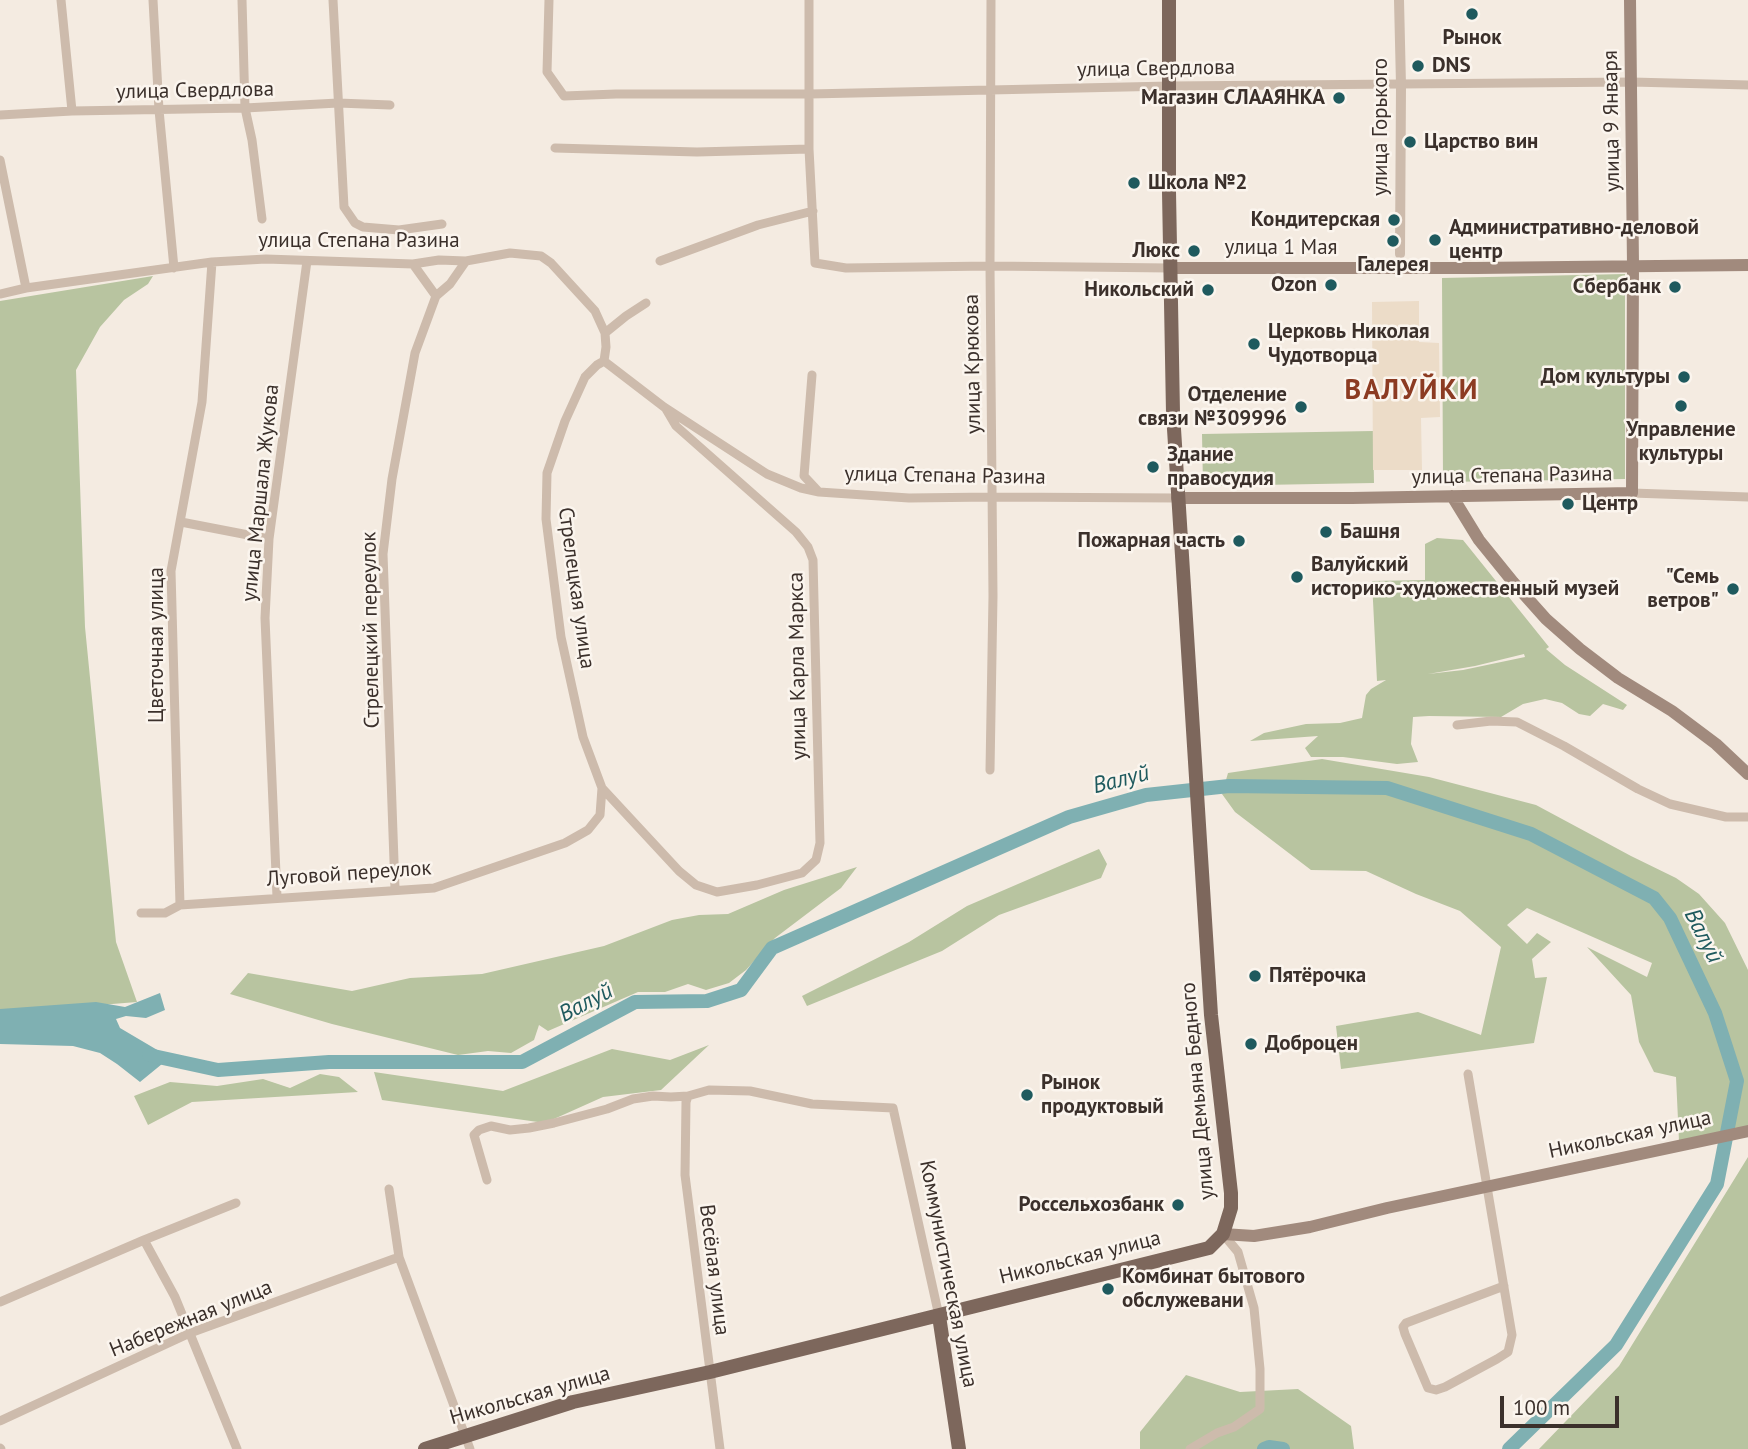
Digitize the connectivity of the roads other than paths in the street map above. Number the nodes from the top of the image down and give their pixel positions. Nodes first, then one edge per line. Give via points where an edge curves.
1 (61, 0) edge
2 (153, 0) edge
3 (242, 0) edge
4 (333, 0) edge
5 (549, 0) edge
6 (809, 0) edge
7 (991, 0) edge
8 (1169, 0) edge
9 (1399, 0) edge
10 (1630, 0) edge
11 (1632, 82) junction
12 (1401, 85) junction
13 (1748, 85) edge
14 (1170, 86) junction
15 (991, 89) junction
16 (810, 94) junction
17 (338, 103) junction
18 (390, 105) dead end
19 (245, 108) junction
20 (159, 110) junction
21 (72, 111) junction
22 (0, 116) edge
23 (555, 148) dead end
24 (809, 149) junction
25 (0, 160) edge
26 (1, 179) edge
27 (813, 211) junction
28 (262, 219) dead end
29 (442, 224) dead end
30 (1400, 254) dead end
31 (307, 261) junction
32 (466, 261) junction
33 (660, 261) dead end
34 (212, 262) junction
35 (413, 264) junction
36 (1748, 264) edge
37 (1633, 265) junction
38 (990, 266) junction
39 (174, 268) junction
40 (1170, 268) junction
41 (26, 288) junction
42 (0, 294) edge
43 (436, 296) junction
44 (646, 303) dead end
45 (605, 333) junction
46 (604, 361) junction
47 (812, 375) dead end
48 (664, 407) junction
49 (819, 492) junction
50 (1632, 493) junction
51 (1452, 496) junction
52 (992, 497) junction
53 (1748, 497) edge
54 (1177, 498) junction
55 (181, 522) junction
56 (269, 538) junction
57 (1457, 725) dead end
58 (990, 770) dead end
59 (1748, 774) edge
60 (602, 788) junction
61 (1748, 817) edge
62 (396, 889) junction
63 (277, 897) junction
64 (180, 905) junction
65 (141, 913) dead end
66 (1468, 1074) dead end
67 (688, 1096) junction
68 (1748, 1131) edge
69 (486, 1180) dead end
70 (1488, 1186) junction
71 (389, 1189) dead end
72 (236, 1203) dead end
73 (1223, 1234) junction
74 (144, 1240) junction
75 (399, 1257) junction
76 (1504, 1286) junction
77 (0, 1302) edge
78 (939, 1316) junction
79 (190, 1334) junction
80 (710, 1372) junction
81 (0, 1421) edge
82 (468, 1442) edge
83 (237, 1449) edge
84 (425, 1449) edge
85 (720, 1449) edge
86 (959, 1449) edge
87 (1190, 1449) edge

1 - 21 street
2 - 20 street
3 - 19 street
4 - 17 street
5 - 16 street, улица Свердлова via 547,72 564,96
6 - 16 street
7 - 15 street, улица Крюкова
8 - 14 main road, улица Демьяна Бедного
9 - 12 street, улица Горького
10 - 11 main road, улица 9 Января
11 - 12 street, улица Свердлова
11 - 13 street, улица Свердлова
11 - 37 main road, улица 9 Января
12 - 14 street, улица Свердлова
12 - 30 street, улица Горького
14 - 15 street, улица Свердлова
14 - 40 main road, улица Демьяна Бедного
15 - 16 street, улица Свердлова
15 - 38 street, улица Крюкова
16 - 24 street
17 - 18 street, улица Свердлова
17 - 19 street, улица Свердлова
17 - 29 street via 348,215 363,227 399,230
19 - 20 street, улица Свердлова
19 - 28 street
20 - 21 street, улица Свердлова
20 - 39 street
21 - 22 street, улица Свердлова
23 - 24 street
24 - 27 street
25 - 26 street
26 - 41 street
27 - 33 street via 758,225
27 - 38 street, улица 1 Мая via 816,263 846,268
31 - 34 street, улица Степана Разина
31 - 35 street, улица Степана Разина
31 - 56 street, улица Маршала Жукова
32 - 35 street, улица Степана Разина
32 - 43 street, Стрелецкий переулок
32 - 45 street, улица Степана Разина via 510,253 541,256 595,310
34 - 39 street, улица Степана Разина
34 - 55 street, Цветочная улица via 202,402
35 - 43 street
36 - 37 main road, улица 1 Мая
37 - 40 main road, улица 1 Мая
37 - 50 main road, улица 9 Января
38 - 40 street, улица 1 Мая
38 - 52 street, улица Крюкова
39 - 41 street, улица Степана Разина
40 - 54 main road, улица Демьяна Бедного
41 - 42 street, улица Степана Разина
43 - 62 street, Стрелецкий переулок via 415,353 383,554
44 - 45 street
45 - 46 street
46 - 48 street, улица Степана Разина
46 - 60 street, Стрелецкая улица via 585,377 565,421 547,473 546,519 561,637 583,737
47 - 49 street via 804,476
48 - 49 street, улица Степана Разина via 767,474
48 - 60 street, улица Карла Маркса via 676,426 796,532 813,560 820,843 816,860 802,873 757,885 718,892 696,885
49 - 52 street, улица Степана Разина
50 - 51 main road, улица Степана Разина
50 - 53 street, улица Степана Разина
51 - 54 main road, улица Степана Разина
51 - 59 main road via 1479,540 1546,619 1618,678 1716,744
52 - 54 street, улица Степана Разина
52 - 58 street, улица Крюкова
54 - 73 main road, улица Демьяна Бедного via 1211,1015 1231,1193
55 - 56 street
55 - 64 street, Цветочная улица via 171,571
56 - 63 street, улица Маршала Жукова via 265,618
57 - 61 street via 1517,722 1670,804 1726,817
60 - 62 street, Луговой переулок via 600,816 588,830 565,842 434,888
62 - 63 street, Луговой переулок
63 - 64 street, Луговой переулок
64 - 65 street, Луговой переулок via 165,913
66 - 70 street
67 - 69 street via 633,1099 529,1128 491,1126 479,1130 474,1135
67 - 78 street, Коммунистическая улица via 709,1090 750,1091 812,1104 893,1108
67 - 80 street, Весёлая улица via 685,1175
68 - 70 main road, Никольская улица
70 - 73 main road, Никольская улица via 1310,1227 1254,1236
70 - 76 street
71 - 75 street
72 - 74 street
73 - 78 main road, Никольская улица via 1209,1248
73 - 87 street via 1238,1252 1254,1308 1260,1409
74 - 77 street
74 - 79 street
75 - 79 street, Набережная улица
75 - 82 street
76 - 76 street via 1512,1335 1508,1352 1445,1387 1428,1388 1405,1334 1406,1322
78 - 80 main road, Никольская улица
78 - 86 main road, Коммунистическая улица
79 - 81 street, Набережная улица
79 - 83 street
80 - 82 main road, Никольская улица via 573,1402
80 - 85 street, Весёлая улица
82 - 84 main road, Никольская улица

